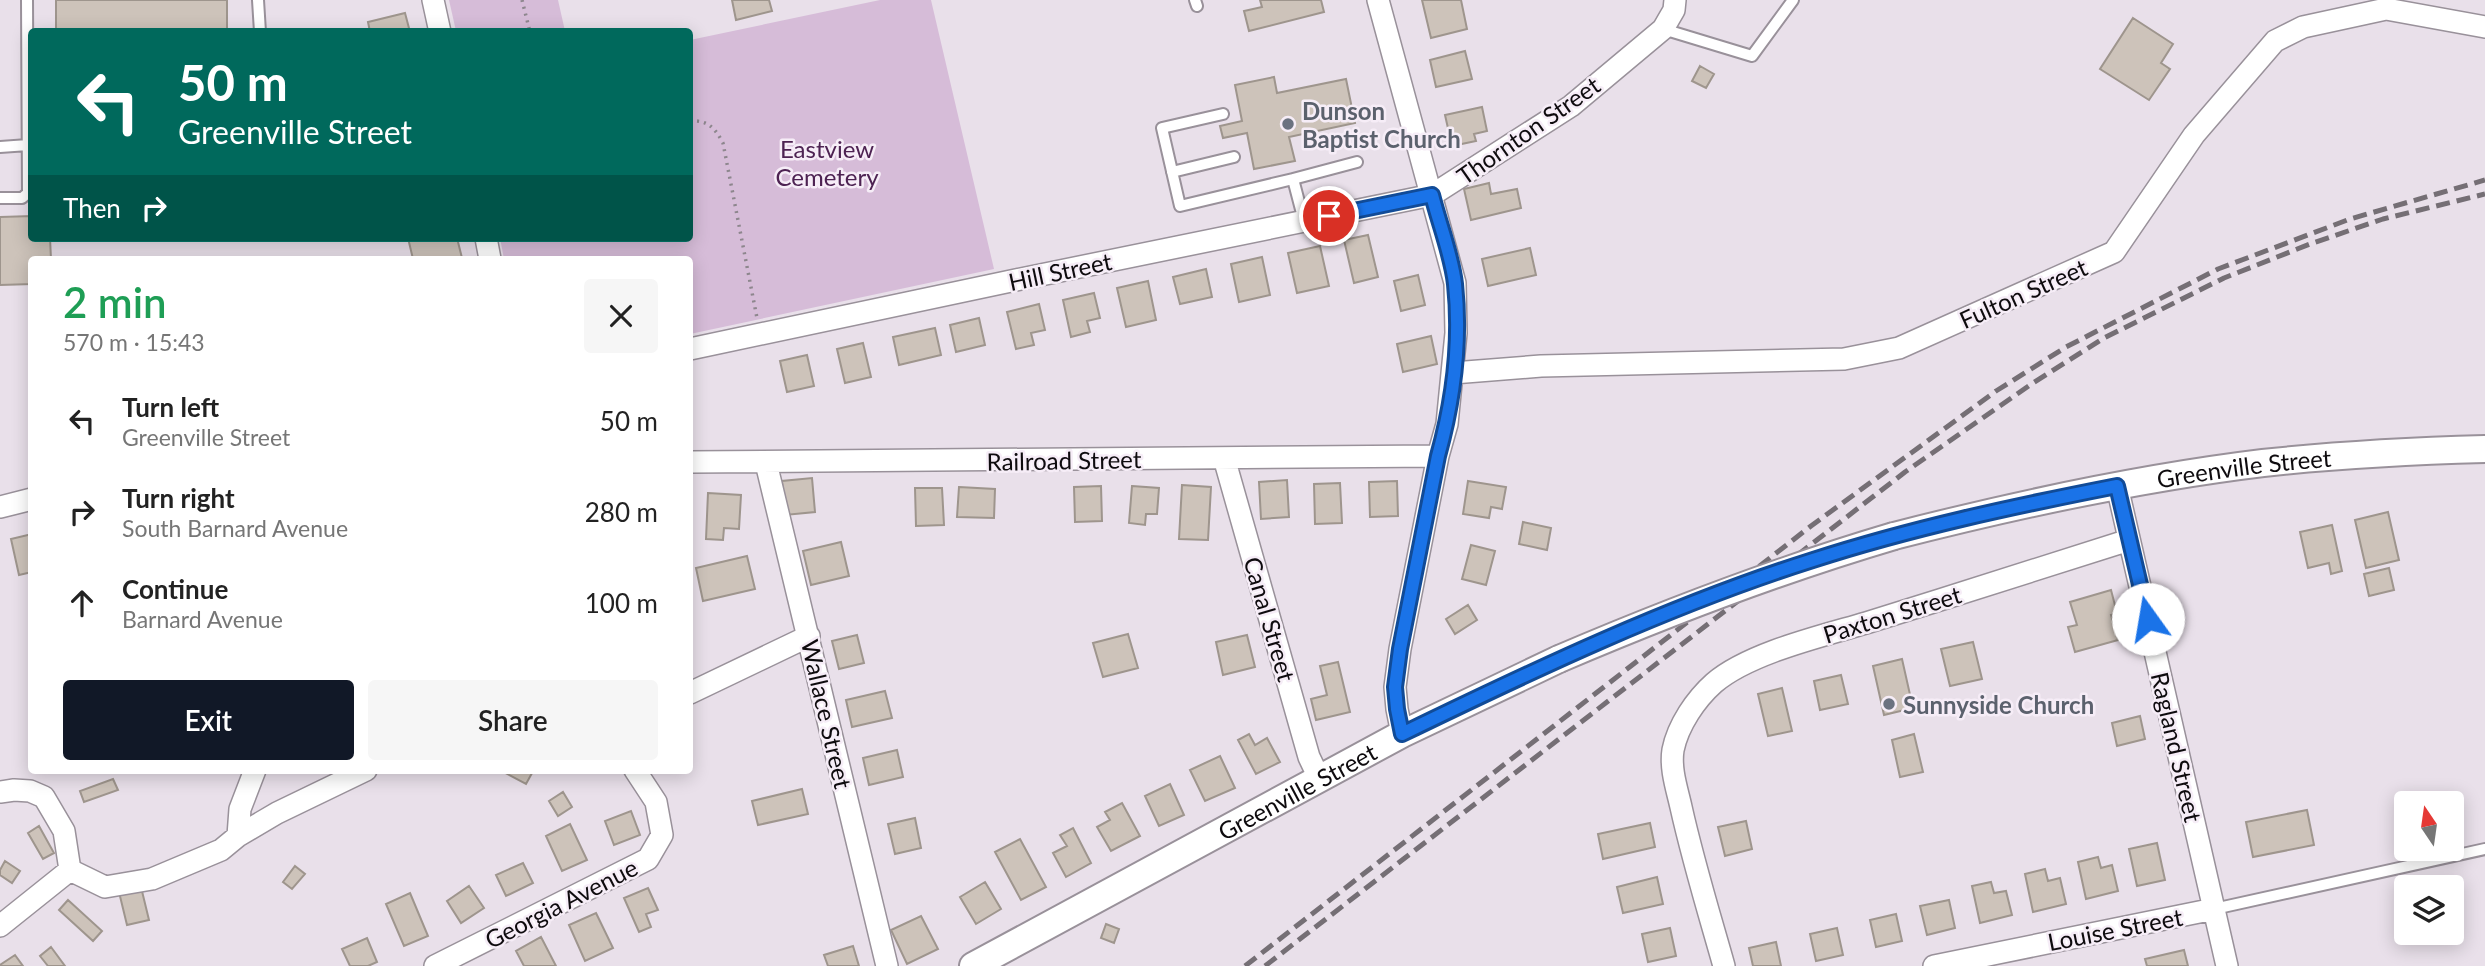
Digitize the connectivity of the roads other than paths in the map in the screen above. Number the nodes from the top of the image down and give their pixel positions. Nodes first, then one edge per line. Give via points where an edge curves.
1 (27, 0) edge
2 (258, 0) edge
3 (433, 0) edge
4 (1378, 0) edge
5 (1675, 0) edge
6 (1793, 0) edge
7 (2485, 27) edge
8 (260, 28) edge
9 (439, 28) edge
10 (1663, 29) junction
11 (1223, 114) dead end
12 (28, 145) junction
13 (0, 146) edge
14 (1234, 157) dead end
15 (1357, 162) dead end
16 (1172, 172) junction
17 (1293, 179) junction
18 (1432, 195) junction
19 (0, 198) edge
20 (1304, 221) junction
21 (693, 348) edge
22 (1453, 373) junction
23 (2485, 449) edge
24 (1438, 456) junction
25 (1224, 458) junction
26 (693, 462) edge
27 (766, 463) junction
28 (2117, 486) junction
29 (28, 500) edge
30 (0, 507) edge
31 (2129, 540) junction
32 (809, 636) junction
33 (693, 692) edge
34 (1402, 734) junction
35 (253, 774) edge
36 (358, 774) edge
37 (638, 774) edge
38 (1320, 780) junction
39 (0, 792) edge
40 (238, 836) junction
41 (2485, 849) edge
42 (70, 870) junction
43 (2214, 909) junction
44 (0, 926) edge
45 (435, 966) edge
46 (887, 966) edge
47 (973, 966) edge
48 (1724, 966) edge
49 (1934, 966) edge
50 (2227, 966) edge

1 - 12 lane
2 - 8 lane
3 - 9 street
4 - 18 street
5 - 10 street, Thornton Street
6 - 10 lane via 1752,56
7 - 22 street, Fulton Street via 2386,9 2304,27 2275,41 2193,135 2114,252 1899,348 1844,359 1541,366
10 - 18 street, Thornton Street via 1571,106
11 - 16 lane via 1162,128
12 - 13 lane
12 - 19 lane via 28,193 22,198
14 - 16 lane
15 - 17 lane
16 - 17 lane via 1180,206
17 - 20 lane
18 - 20 street, Hill Street
18 - 22 street via 1455,283
20 - 21 street, Hill Street
22 - 24 street
23 - 28 street, Greenville Street via 2312,458
24 - 25 street, Railroad Street
24 - 34 street via 1395,687
25 - 27 street, Railroad Street
25 - 38 street, Canal Street via 1309,757
26 - 27 street, Railroad Street
27 - 32 street, Wallace Street
28 - 31 street, Ragland Street
28 - 34 street, Greenville Street, bridge via 1894,536 1756,579 1559,659
29 - 30 street
31 - 43 street, Ragland Street
31 - 48 street, Paxton Street via 1806,640 1739,667 1715,682 1680,728 1672,766
32 - 33 street
32 - 46 street, Wallace Street
34 - 38 street, Greenville Street
35 - 40 street via 240,809
36 - 40 street
37 - 45 street, Georgia Avenue via 656,802 662,835 648,859
38 - 47 street, Greenville Street
39 - 42 street via 30,791 44,797 64,831
40 - 42 street via 221,850 152,879 105,887
41 - 43 lane
42 - 44 street
43 - 49 street, Louise Street
43 - 50 street, Ragland Street

